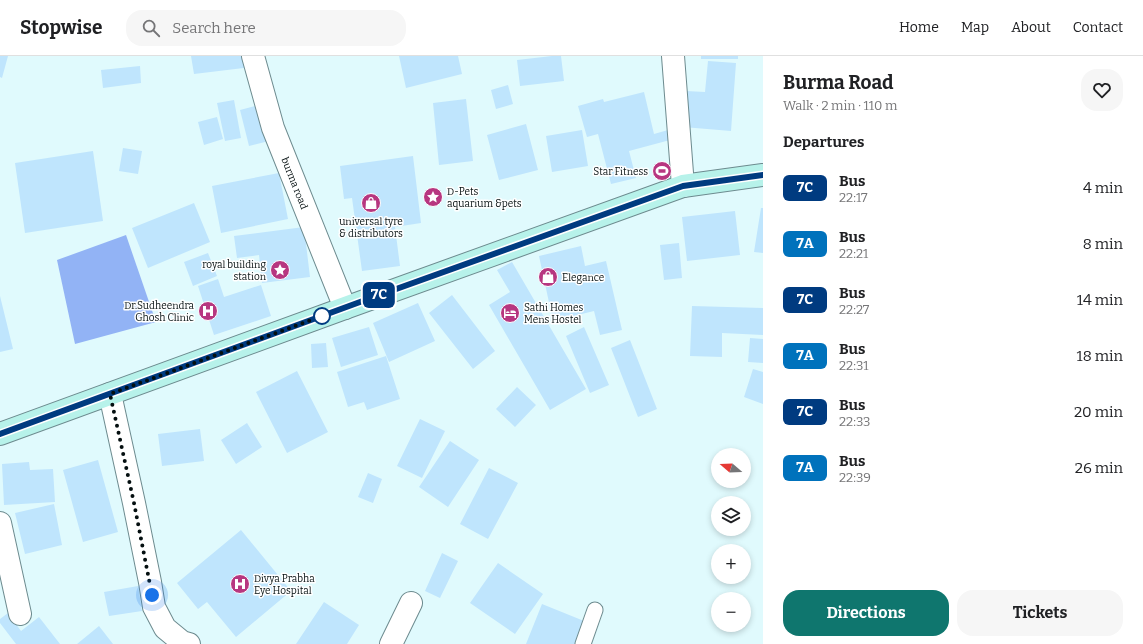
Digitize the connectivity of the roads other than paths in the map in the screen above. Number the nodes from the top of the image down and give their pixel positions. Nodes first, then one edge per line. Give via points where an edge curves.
1 (253, 56) edge
2 (673, 56) edge
3 (763, 175) edge
4 (683, 186) junction
5 (345, 308) junction
6 (110, 394) junction
7 (0, 434) edge
8 (0, 523) edge
9 (412, 603) dead end
10 (595, 610) dead end
11 (20, 614) dead end
12 (188, 644) edge
13 (391, 644) edge
14 (583, 644) edge

1 - 5 street, burma road via 273,128
2 - 4 street
3 - 4 main road
4 - 5 main road
5 - 6 main road
6 - 7 main road
6 - 12 street via 154,607 165,628
8 - 11 street
9 - 13 street
10 - 14 lane

